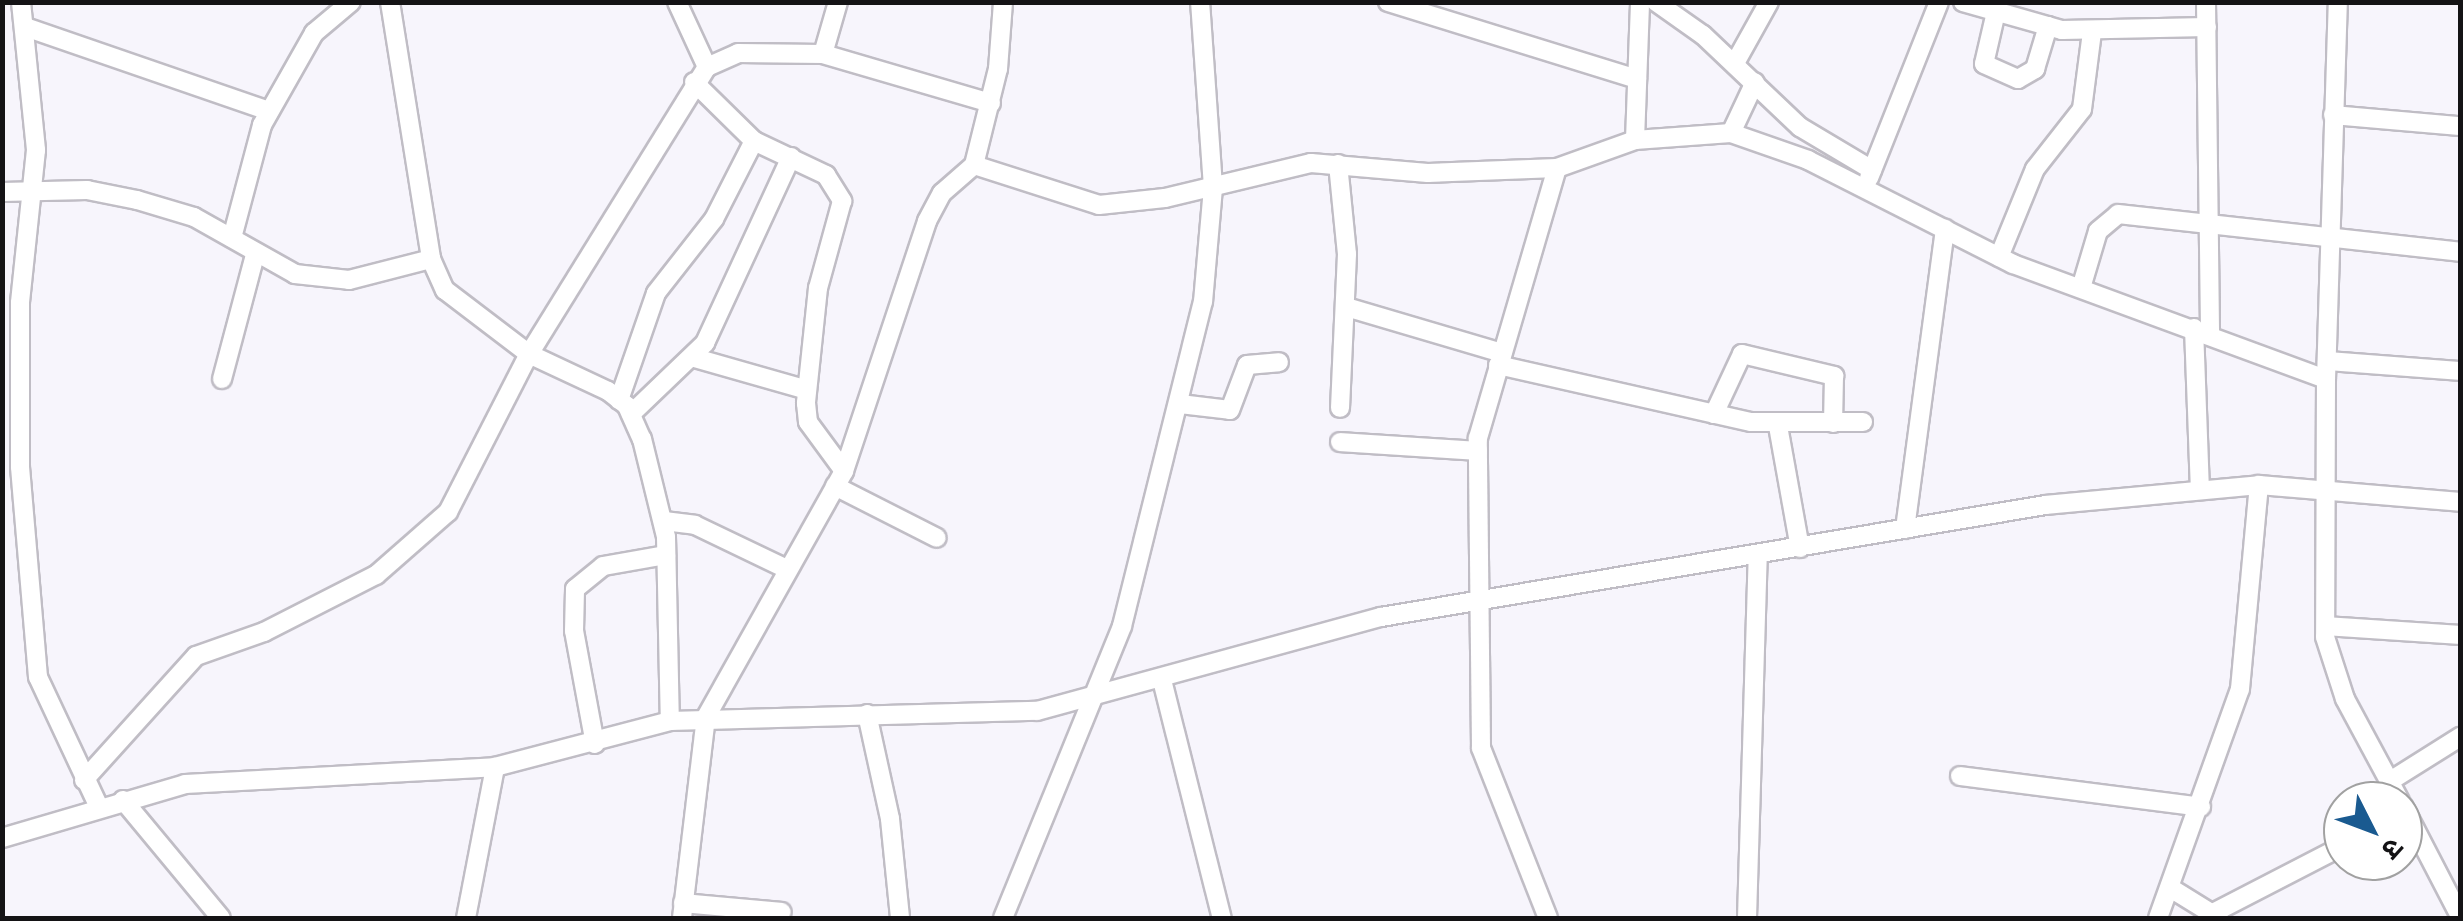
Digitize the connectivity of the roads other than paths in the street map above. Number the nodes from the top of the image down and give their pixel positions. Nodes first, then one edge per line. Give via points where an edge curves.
1 (21, 2) edge
2 (351, 2) edge
3 (390, 2) edge
4 (677, 2) edge
5 (838, 2) edge
6 (1004, 2) edge
7 (1200, 2) edge
8 (1388, 2) edge
9 (1640, 2) edge
10 (1656, 2) edge
11 (1769, 2) edge
12 (1939, 2) edge
13 (1963, 2) edge
14 (2206, 2) edge
15 (2338, 2) edge
16 (1996, 12) junction
17 (2048, 26) junction
18 (28, 28) junction
19 (2208, 28) junction
20 (2092, 32) junction
21 (823, 54) junction
22 (1735, 62) junction
23 (700, 74) junction
24 (1637, 78) junction
25 (1755, 82) junction
26 (991, 103) junction
27 (269, 111) junction
28 (2333, 116) junction
29 (2460, 126) edge
30 (1731, 133) junction
31 (1634, 140) junction
32 (754, 141) junction
33 (790, 157) junction
34 (1338, 164) junction
35 (974, 165) junction
36 (1557, 168) junction
37 (1872, 170) junction
38 (1213, 187) junction
39 (1864, 188) junction
40 (2, 192) edge
41 (30, 192) junction
42 (2212, 227) junction
43 (1945, 229) junction
44 (232, 238) junction
45 (2329, 240) junction
46 (2460, 252) edge
47 (255, 254) junction
48 (1999, 257) junction
49 (431, 259) junction
50 (2081, 288) junction
51 (1346, 307) junction
52 (2202, 331) junction
53 (529, 354) junction
54 (695, 358) junction
55 (1500, 359) junction
56 (1279, 362) dead end
57 (2327, 370) junction
58 (2460, 371) edge
59 (222, 379) dead end
60 (807, 390) junction
61 (11, 396) edge
62 (1180, 404) junction
63 (625, 407) junction
64 (1340, 408) dead end
65 (1714, 414) junction
66 (1863, 422) dead end
67 (1834, 423) junction
68 (1778, 426) junction
69 (1340, 442) dead end
70 (1478, 451) junction
71 (840, 478) junction
72 (2259, 485) junction
73 (2200, 488) junction
74 (2332, 490) junction
75 (2460, 502) edge
76 (664, 521) junction
77 (1904, 530) junction
78 (937, 538) dead end
79 (1800, 548) junction
80 (666, 555) junction
81 (1758, 555) junction
82 (787, 570) junction
83 (1478, 606) junction
84 (2326, 626) junction
85 (2460, 635) edge
86 (1162, 680) junction
87 (1088, 700) junction
88 (867, 714) junction
89 (706, 718) junction
90 (670, 720) junction
91 (2460, 737) edge
92 (595, 744) junction
93 (494, 767) junction
94 (1960, 776) dead end
95 (84, 780) junction
96 (2390, 781) joint
97 (122, 800) junction
98 (99, 806) junction
99 (2202, 807) junction
100 (2, 838) edge
101 (2423, 846) edge
102 (2323, 857) edge
103 (2172, 889) junction
104 (682, 911) edge
105 (782, 912) dead end
106 (2216, 916) edge
107 (2460, 916) edge
108 (222, 918) edge
109 (466, 918) edge
110 (900, 918) edge
111 (1002, 918) edge
112 (1222, 918) edge
113 (1548, 918) edge
114 (1747, 918) edge
115 (2158, 918) edge

1 - 18 street
2 - 27 street via 314,33
3 - 49 street
4 - 23 street
5 - 21 street
6 - 26 street
7 - 38 street
8 - 24 street
9 - 24 street
10 - 22 street
11 - 22 street
12 - 37 street
13 - 16 street
14 - 19 street
15 - 28 street
16 - 17 street
16 - 17 street via 1984,64 2018,80 2035,69
17 - 20 street
18 - 27 street
18 - 41 street via 36,150
19 - 20 street
19 - 42 street
20 - 48 street via 2082,109 2035,169
21 - 23 street via 738,53
21 - 26 street
22 - 25 street
23 - 32 street
23 - 53 street
24 - 31 street
25 - 30 street
25 - 37 street via 1826,147
26 - 35 street
27 - 44 street
28 - 29 street
28 - 45 street
30 - 31 street
30 - 39 street
31 - 36 street
32 - 33 street
32 - 63 street via 714,219 656,294
33 - 54 street via 731,296
33 - 60 street via 826,175 842,201 818,288
34 - 36 street via 1428,172
34 - 38 street via 1279,166
34 - 51 street
35 - 38 street via 1078,204 1145,202
35 - 71 street via 942,193 927,221
36 - 55 street
37 - 39 street
38 - 62 street via 1203,302
39 - 43 street
40 - 41 street
41 - 44 street via 87,190 137,200
41 - 61 street
42 - 45 street
42 - 50 street via 2110,216
42 - 52 street
43 - 48 street
43 - 77 street
44 - 47 street
45 - 46 street
45 - 57 street
47 - 49 street via 295,274 349,280
47 - 59 street
48 - 50 street
49 - 53 street via 444,290
50 - 52 street
51 - 55 street
51 - 64 street
52 - 57 street
52 - 73 street
53 - 63 street
53 - 95 street via 464,488 415,545 328,600 196,656
54 - 60 street
54 - 63 street
55 - 65 street
55 - 70 street
56 - 62 street via 1247,365 1230,410
57 - 58 street
57 - 74 street
60 - 71 street via 808,422
61 - 95 street via 38,677
62 - 87 street via 1122,626
63 - 76 street
65 - 67 street via 1742,354 1834,376
65 - 68 street
66 - 67 street
67 - 68 street
68 - 79 street
69 - 70 street
70 - 83 street
71 - 78 street
71 - 82 street
72 - 73 street
72 - 74 street
72 - 99 street via 2248,645
73 - 77 street
74 - 75 street
74 - 84 street
76 - 80 street
76 - 82 street via 695,525
77 - 79 street
79 - 81 street
80 - 90 street
80 - 92 street via 603,566 575,588 574,631
81 - 83 street
81 - 114 street
82 - 89 street
83 - 86 street via 1332,627
83 - 113 street via 1480,748
84 - 85 street
84 - 96 street via 2345,699
86 - 87 street
86 - 112 street
87 - 88 street via 1004,714
87 - 111 street
88 - 89 street
88 - 110 street via 890,818
89 - 90 street
89 - 104 street
90 - 92 street
91 - 96 street
92 - 93 street
93 - 97 street via 185,784
93 - 109 street
94 - 99 street
95 - 98 street
97 - 98 street
97 - 108 street
98 - 100 street
99 - 103 street
101 - 107 street
102 - 106 street
103 - 106 street
103 - 115 street
104 - 105 street

